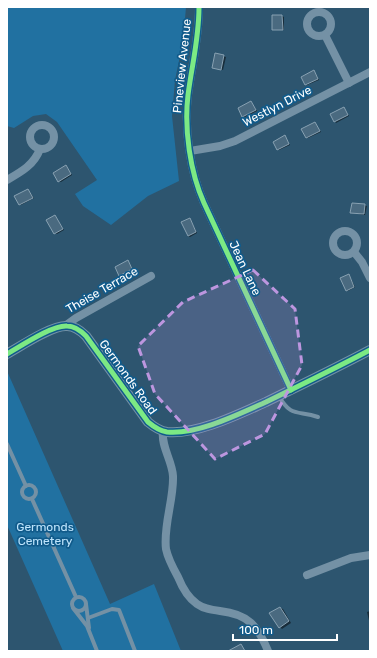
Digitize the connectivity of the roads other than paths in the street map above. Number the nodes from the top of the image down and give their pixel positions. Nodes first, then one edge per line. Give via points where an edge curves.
1 (200, 7) edge
2 (325, 35) dead end
3 (370, 72) edge
4 (349, 83) junction
5 (40, 150) dead end
6 (190, 151) junction
7 (7, 180) edge
8 (354, 252) dead end
9 (151, 276) dead end
10 (370, 278) edge
11 (65, 326) junction
12 (370, 350) edge
13 (7, 354) edge
14 (291, 390) junction
15 (279, 395) junction
16 (318, 417) dead end
17 (163, 431) junction
18 (7, 444) edge
19 (26, 486) junction
20 (32, 499) junction
21 (370, 555) edge
22 (307, 575) dead end
23 (76, 597) junction
24 (85, 602) junction
25 (73, 608) junction
26 (88, 618) junction
27 (89, 631) junction
28 (97, 651) edge
29 (135, 651) edge
30 (268, 651) edge

1 - 6 street, Pineview Avenue via 198,41 188,103
2 - 4 street
3 - 4 street, Westlyn Drive
4 - 6 street, Westlyn Drive via 235,141
5 - 7 street via 32,164
6 - 14 street, Jean Lane via 200,195
8 - 10 street
9 - 11 street, Theise Terrace
11 - 13 street via 51,330
11 - 17 street, Germonds Road via 75,328 84,334 146,420
12 - 14 street
14 - 15 street
15 - 16 lane via 293,412
15 - 17 street via 209,425 182,431
17 - 30 street via 163,441 173,474 166,550 181,585 201,607 234,613 247,620 258,630
18 - 19 lane
19 - 20 lane via 22,495 26,499
19 - 20 lane via 31,485 36,489 36,496
20 - 23 lane
21 - 22 street via 352,558
23 - 24 lane via 82,597
23 - 25 lane via 72,602
24 - 25 lane via 86,606 81,610
24 - 26 lane
25 - 27 lane via 84,620
26 - 27 lane
26 - 29 lane via 112,609 119,610
27 - 28 lane

